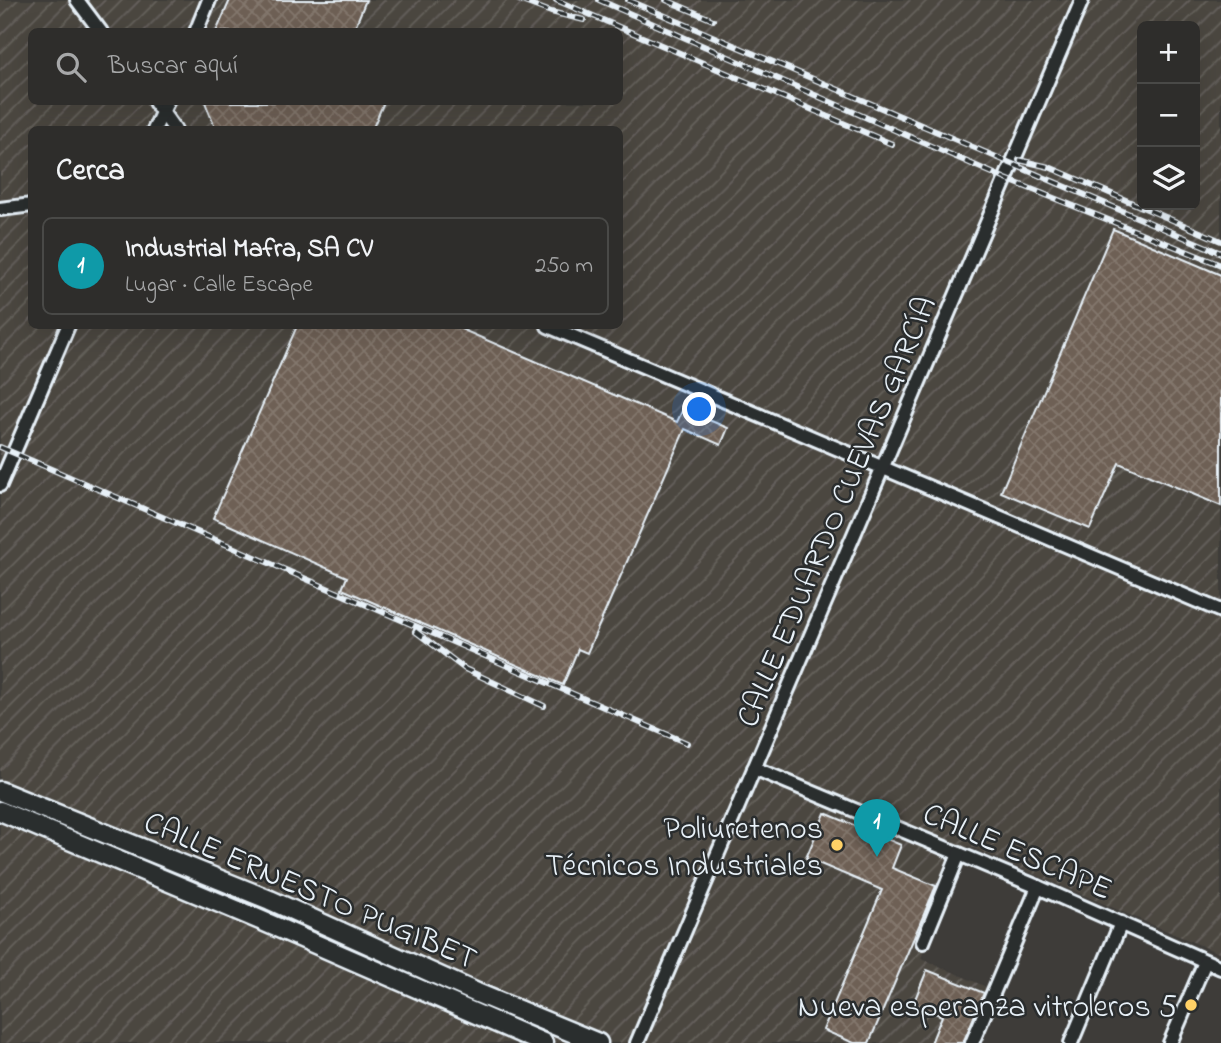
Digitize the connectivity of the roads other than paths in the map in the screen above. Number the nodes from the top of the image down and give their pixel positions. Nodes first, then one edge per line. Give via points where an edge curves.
1 (77, 0) edge
2 (209, 0) edge
3 (1082, 0) edge
4 (98, 28) edge
5 (198, 28) edge
6 (161, 105) edge
7 (155, 126) edge
8 (173, 126) edge
9 (28, 206) edge
10 (0, 209) edge
11 (67, 329) edge
12 (555, 329) edge
13 (882, 467) junction
14 (0, 485) edge
15 (1221, 611) edge
16 (754, 768) junction
17 (0, 791) edge
18 (0, 811) edge
19 (959, 854) junction
20 (187, 866) junction
21 (177, 887) junction
22 (1038, 887) junction
23 (1121, 923) junction
24 (923, 942) dead end
25 (1205, 962) junction
26 (1221, 968) edge
27 (542, 1043) edge
28 (597, 1043) edge
29 (637, 1043) edge
30 (972, 1043) edge
31 (1071, 1043) edge
32 (1170, 1043) edge

1 - 4 street
2 - 5 street
3 - 13 street, CALLE EDUARDO CUEVAS GARCÍA
6 - 7 street
6 - 8 street
9 - 10 street
11 - 14 street
12 - 13 street
13 - 15 street
13 - 16 street, CALLE EDUARDO CUEVAS GARCÍA
16 - 19 street, CALLE ESCAPE
16 - 29 street, CALLE EDUARDO CUEVAS GARCÍA
17 - 20 street, CALLE ERNESTO PUGIBET
18 - 21 street, CALLE ERNESTO PUGIBET
19 - 22 street, CALLE ESCAPE
19 - 24 street
20 - 21 street
20 - 28 street, CALLE ERNESTO PUGIBET
21 - 27 street, CALLE ERNESTO PUGIBET
22 - 23 street, CALLE ESCAPE
22 - 30 street
23 - 25 street, CALLE ESCAPE
23 - 31 street
25 - 26 street, CALLE ESCAPE
25 - 32 street

